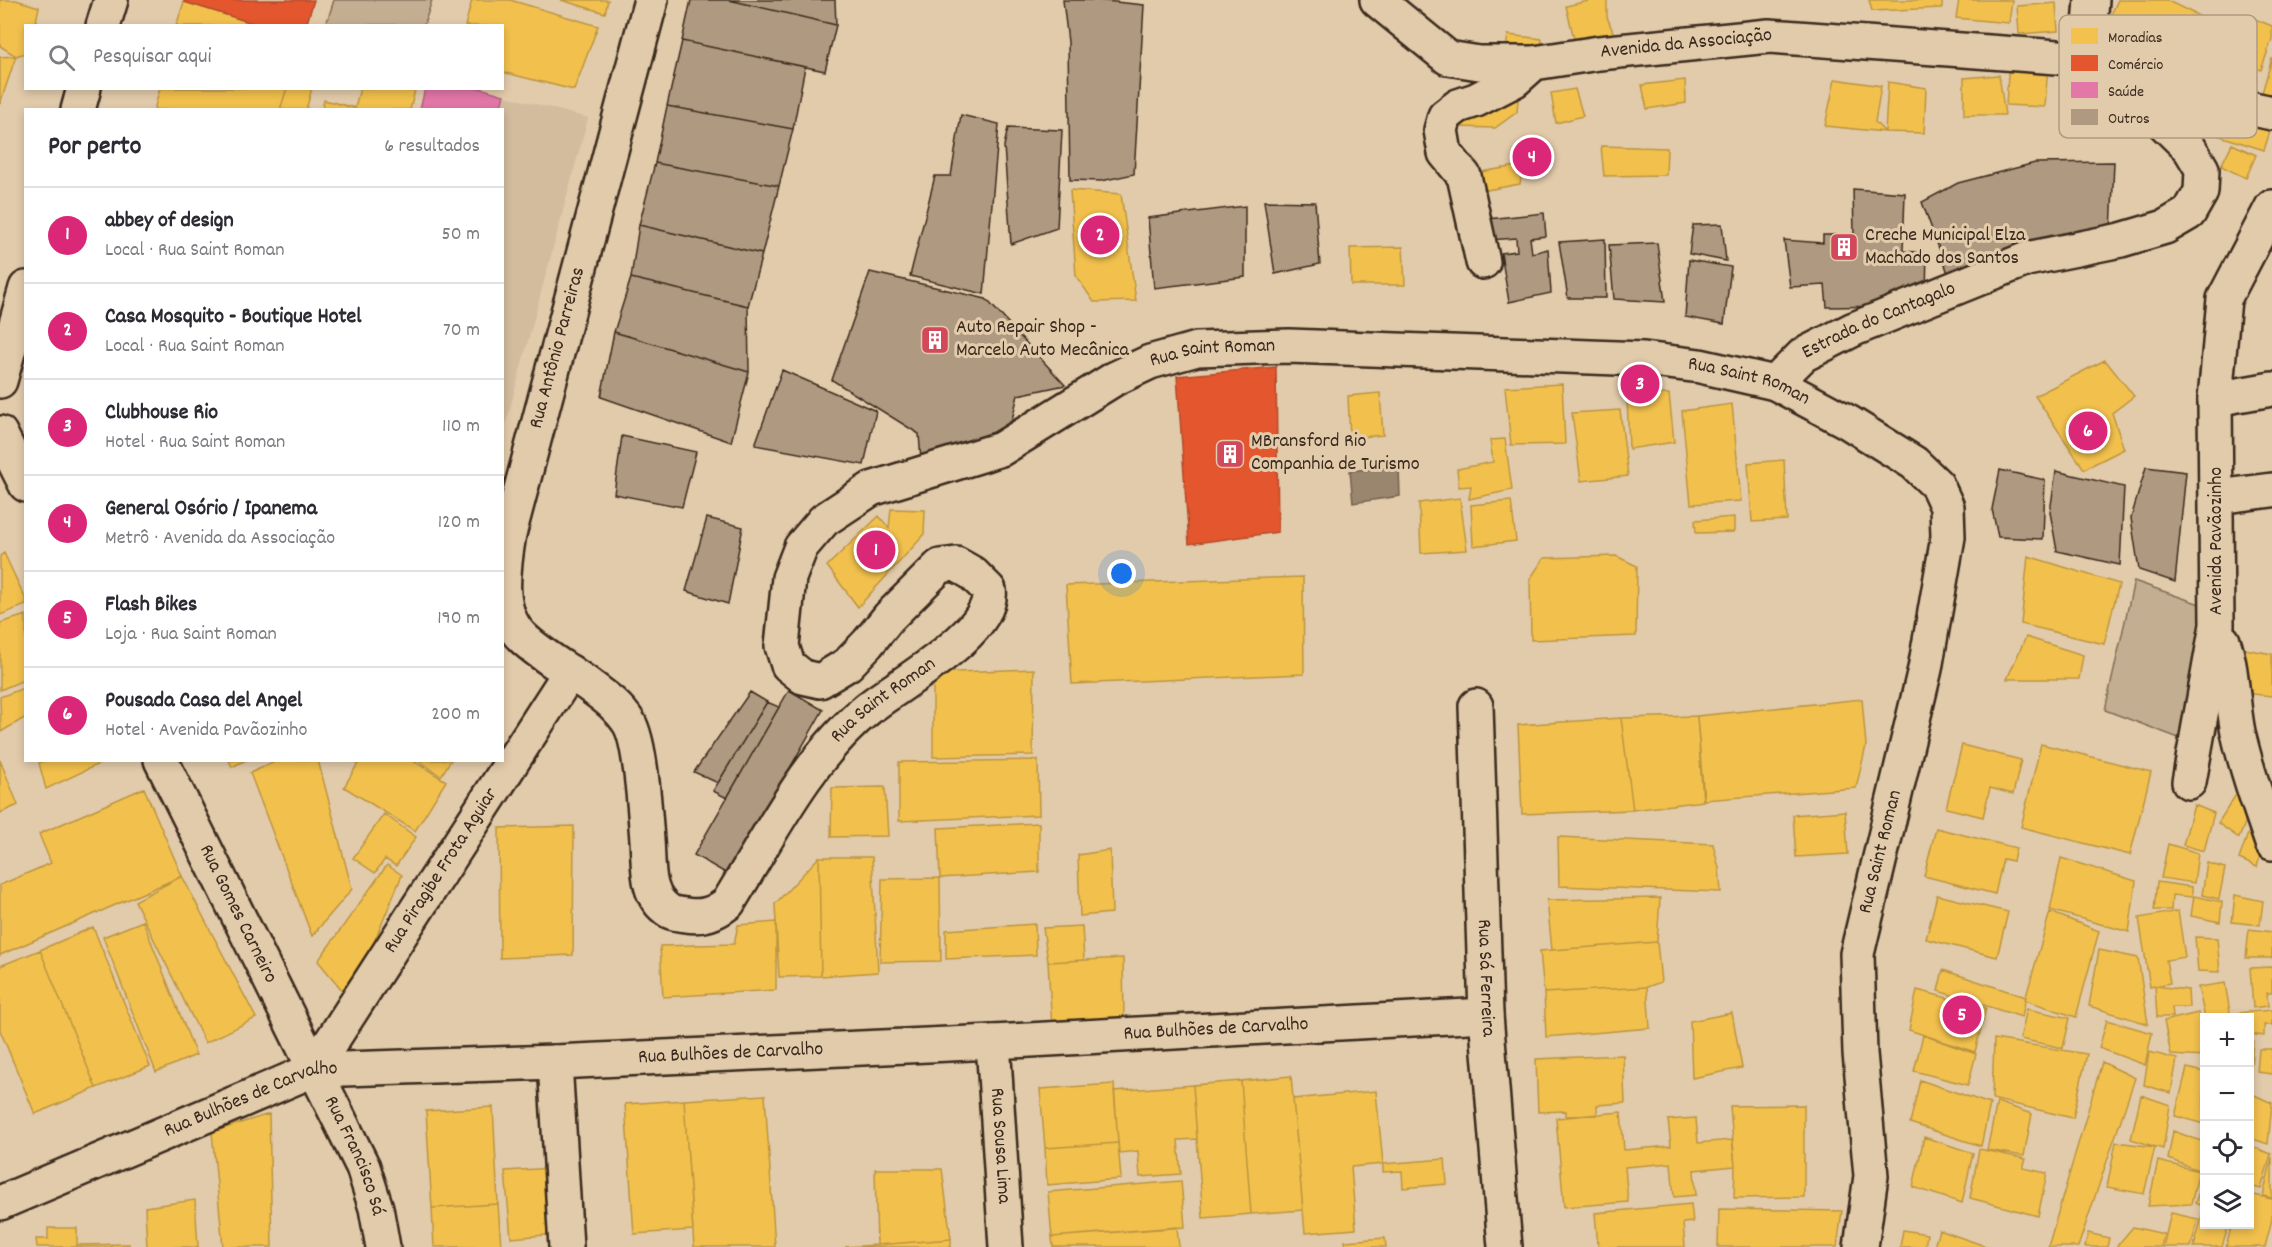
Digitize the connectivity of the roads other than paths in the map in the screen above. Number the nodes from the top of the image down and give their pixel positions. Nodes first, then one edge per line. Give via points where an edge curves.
1 (111, 0) edge
2 (651, 0) edge
3 (1377, 0) edge
4 (2092, 0) edge
5 (2091, 15) edge
6 (104, 24) edge
7 (1534, 63) junction
8 (2059, 65) edge
9 (83, 90) edge
10 (79, 108) edge
11 (2257, 109) edge
12 (2272, 113) edge
13 (2179, 138) edge
14 (2267, 226) edge
15 (1483, 262) dead end
16 (24, 295) edge
17 (0, 381) edge
18 (1775, 383) junction
19 (2272, 389) edge
20 (2215, 399) junction
21 (0, 434) edge
22 (24, 481) edge
23 (2272, 490) edge
24 (2217, 497) junction
25 (2217, 625) junction
26 (570, 672) junction
27 (1476, 706) dead end
28 (162, 762) edge
29 (2259, 764) edge
30 (2188, 782) dead end
31 (2272, 843) edge
32 (1486, 1016) junction
33 (993, 1042) junction
34 (555, 1062) junction
35 (313, 1070) junction
36 (0, 1203) edge
37 (382, 1247) edge
38 (566, 1247) edge
39 (1006, 1247) edge
40 (1505, 1247) edge
41 (1861, 1247) edge

1 - 6 street
2 - 26 street, Rua Antônio Parreiras via 504,565 509,617 522,637
3 - 7 street, Avenida da Associação via 1448,58 1479,63
4 - 5 street, Estrada do Cantagalo
7 - 8 street, Avenida da Associação via 1769,36
7 - 15 street via 1515,80 1458,106 1445,116 1441,130 1445,153 1464,176
9 - 10 street
11 - 12 street, Avenida da Associação
13 - 18 street, Estrada do Cantagalo via 2202,169 2201,192 2189,213 2165,227 2121,240 2027,259 1854,328 1803,355
14 - 20 street, Avenida Pavãozinho via 2224,299
16 - 17 street
18 - 26 street, Rua Saint Roman via 1700,366 1644,359 1288,346 1197,349 1150,362 1114,379 1001,449 871,489 824,520 801,547 789,578 782,646 788,665 802,677 820,681 848,664 940,566 956,564 972,573 988,590 989,603 967,635 868,708 831,743 728,903 715,913 694,917 669,912 652,892 631,726 617,706
18 - 41 street, Rua Saint Roman via 1914,463 1937,485 1947,507 1948,537 1925,669 1857,954 1860,1053 1871,1176
19 - 20 street
20 - 24 street, Avenida Pavãozinho
21 - 22 street
23 - 24 street
24 - 25 street, Avenida Pavãozinho
25 - 29 street via 2227,652 2232,700
25 - 30 street, Avenida Pavãozinho
26 - 35 street, Rua Piragibe Frota Aguiar
27 - 32 street, Rua Sá Ferreira
28 - 35 street, Rua Gomes Carneiro
29 - 31 street
32 - 33 street, Rua Bulhões de Carvalho
32 - 40 street, Rua Sá Ferreira
33 - 34 street, Rua Bulhões de Carvalho
33 - 39 street, Rua Sousa Lima
34 - 35 street, Rua Bulhões de Carvalho
34 - 38 street
35 - 36 street, Rua Bulhões de Carvalho
35 - 37 street, Rua Francisco Sá via 363,1167 376,1208

